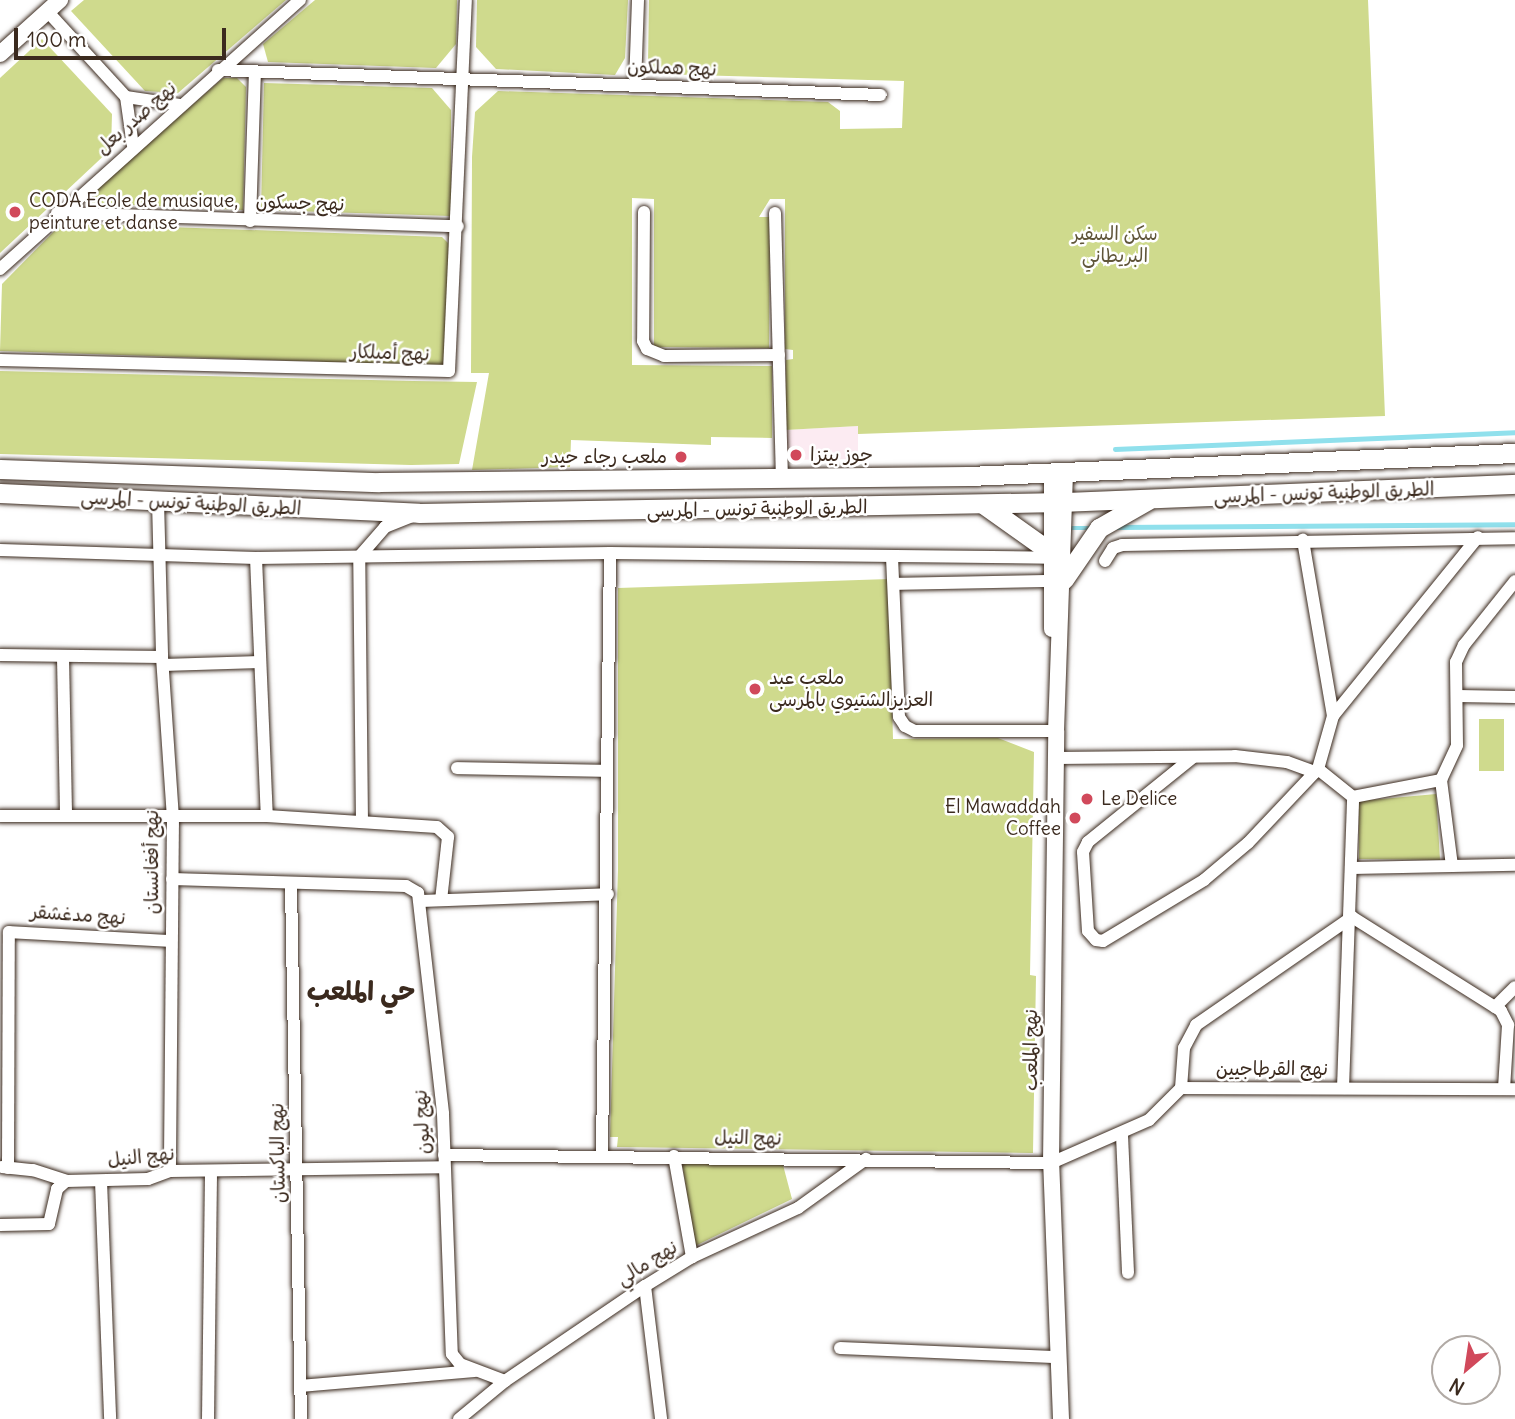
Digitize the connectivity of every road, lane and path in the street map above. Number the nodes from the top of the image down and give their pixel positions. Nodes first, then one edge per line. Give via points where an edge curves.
1 (60, 0) edge
2 (300, 0) edge
3 (466, 0) edge
4 (638, 0) edge
5 (48, 12) junction
6 (0, 54) edge
7 (218, 70) junction
8 (255, 71) junction
9 (463, 79) junction
10 (635, 86) junction
11 (881, 95) dead end
12 (126, 97) junction
13 (181, 105) junction
14 (133, 146) junction
15 (644, 212) dead end
16 (57, 213) junction
17 (775, 213) dead end
18 (250, 220) junction
19 (458, 226) junction
20 (0, 269) edge
21 (779, 355) junction
22 (0, 360) edge
23 (1515, 453) edge
24 (0, 469) edge
25 (1058, 474) junction
26 (782, 478) junction
27 (1515, 484) edge
28 (0, 493) edge
29 (1150, 499) junction
30 (158, 501) junction
31 (1057, 502) junction
32 (982, 503) junction
33 (419, 513) junction
34 (1478, 537) junction
35 (1515, 538) edge
36 (1303, 540) junction
37 (0, 550) edge
38 (610, 553) junction
39 (162, 554) junction
40 (1052, 555) junction
41 (359, 557) junction
42 (892, 557) junction
43 (256, 558) junction
44 (1105, 561) dead end
45 (1058, 580) junction
46 (1515, 581) edge
47 (895, 584) junction
48 (0, 655) edge
49 (63, 657) junction
50 (162, 661) junction
51 (260, 662) junction
52 (1458, 696) junction
53 (1515, 697) edge
54 (1333, 716) junction
55 (1056, 732) junction
56 (1056, 758) junction
57 (1192, 758) junction
58 (457, 768) dead end
59 (1317, 770) junction
60 (607, 771) junction
61 (1441, 780) junction
62 (1353, 797) junction
63 (66, 814) junction
64 (0, 816) edge
65 (267, 816) junction
66 (173, 817) junction
67 (362, 822) junction
68 (1515, 865) edge
69 (1452, 866) junction
70 (1352, 869) junction
71 (172, 879) junction
72 (291, 886) junction
73 (608, 894) junction
74 (418, 895) junction
75 (441, 900) junction
76 (1352, 917) junction
77 (171, 941) junction
78 (1515, 987) edge
79 (1495, 1007) junction
80 (5, 1070) edge
81 (1181, 1088) junction
82 (1343, 1088) junction
83 (1510, 1089) edge
84 (1122, 1135) junction
85 (603, 1154) junction
86 (674, 1156) junction
87 (866, 1158) junction
88 (444, 1161) junction
89 (1051, 1163) junction
90 (4, 1167) edge
91 (170, 1171) junction
92 (299, 1172) junction
93 (211, 1173) junction
94 (66, 1181) junction
95 (101, 1181) junction
96 (0, 1225) edge
97 (692, 1257) junction
98 (1128, 1273) dead end
99 (645, 1286) junction
100 (840, 1348) dead end
101 (1059, 1357) junction
102 (474, 1371) junction
103 (505, 1381) junction
104 (300, 1386) junction
105 (110, 1419) edge
106 (208, 1419) edge
107 (301, 1419) edge
108 (459, 1419) edge
109 (661, 1419) edge
110 (1061, 1419) edge

1 - 5 street
2 - 7 street, نهج صدر بعل
3 - 9 street, نهج أميلكار
4 - 10 street
5 - 6 street
5 - 12 street
7 - 8 street, نهج هملكون
7 - 13 street, نهج صدر بعل
8 - 9 street, نهج هملكون
8 - 18 street
9 - 10 street, نهج هملكون
9 - 19 street, نهج أميلكار
10 - 11 street, نهج هملكون
12 - 13 street
12 - 14 street
13 - 14 street, نهج صدر بعل
14 - 16 street, نهج صدر بعل
15 - 21 street via 643,341 647,349 664,356
16 - 18 street, نهج جسكون
16 - 20 street, نهج صدر بعل
17 - 21 street
18 - 19 street, نهج جسكون
19 - 22 street, نهج أميلكار via 453,363 445,373
21 - 26 street
23 - 25 highway, الطريق الوطنية تونس - المرسى
24 - 26 highway, الطريق الوطنية تونس - المرسى via 379,482
25 - 26 highway, الطريق الوطنية تونس - المرسى
25 - 31 street, نهج الملعب
27 - 29 highway, الطريق الوطنية تونس - المرسى
28 - 30 highway, الطريق الوطنية تونس - المرسى
29 - 31 highway, الطريق الوطنية تونس - المرسى
29 - 45 highway via 1099,528
30 - 33 highway, الطريق الوطنية تونس - المرسى
30 - 39 street, نهج أفغانستان
31 - 32 highway, الطريق الوطنية تونس - المرسى
31 - 40 street, نهج الملعب
31 - 45 street, نهج الملعب
32 - 33 highway, الطريق الوطنية تونس - المرسى
32 - 40 highway
33 - 41 street via 385,527
34 - 35 street
34 - 36 street
34 - 54 street
36 - 44 street via 1122,545 1113,548
36 - 54 street
37 - 39 street
38 - 41 street
38 - 42 street
38 - 60 street
39 - 43 street
39 - 50 street, نهج أفغانستان
40 - 42 street
40 - 45 street, نهج الملعب
41 - 43 street
41 - 67 street
42 - 47 street
43 - 51 street
45 - 47 street
45 - 55 street, نهج الملعب
46 - 52 street via 1464,645 1456,663
47 - 55 street via 899,717 905,726 915,731
48 - 49 street
49 - 50 street
49 - 63 street
50 - 51 street
50 - 66 street, نهج أفغانستان
51 - 65 street
52 - 53 street
52 - 61 street via 1457,745
54 - 59 street
55 - 56 street, نهج الملعب
56 - 57 street
56 - 89 street, نهج الملعب
57 - 59 street via 1287,762
57 - 59 street via 1087,842 1083,852 1088,931 1096,940 1103,941 1205,880 1248,843
58 - 60 street
59 - 62 street
60 - 73 street
61 - 62 street
61 - 69 street
62 - 70 street
63 - 64 street
63 - 66 street
65 - 66 street
65 - 67 street
66 - 71 street, نهج أفغانستان
67 - 75 street via 437,827 446,832
68 - 69 street
69 - 70 street
70 - 76 street
71 - 72 street
71 - 77 street, نهج أفغانستان
72 - 74 street
72 - 92 street, نهج الباكستان
73 - 75 street
73 - 85 street
74 - 75 street
74 - 88 street, نهج ليون
76 - 79 street
76 - 81 street via 1196,1025 1184,1048
76 - 82 street
77 - 80 street, نهج مدغشقر via 11,930
77 - 91 street, نهج أفغانستان
78 - 79 street
79 - 83 street via 1508,1025
80 - 90 street, نهج مدغشقر
81 - 82 street, نهج القرطاجيين
81 - 84 street via 1150,1120
82 - 83 street, نهج القرطاجيين
84 - 89 street
84 - 98 street
85 - 86 street, نهج النيل
85 - 88 street, نهج النيل
86 - 87 street, نهج النيل
86 - 97 street
87 - 89 street, نهج النيل
87 - 97 street, نهج مالي via 798,1208
88 - 92 street, نهج النيل
88 - 102 street, نهج ليون via 452,1354
89 - 101 street, نهج الملعب
90 - 94 street, نهج النيل
91 - 93 street, نهج النيل
91 - 95 street, نهج النيل via 148,1179
92 - 93 street, نهج النيل
92 - 104 street, نهج الباكستان
93 - 106 street
94 - 95 street, نهج النيل
94 - 96 street via 57,1189 49,1224
95 - 105 street
97 - 99 street, نهج مالي
99 - 103 street, نهج مالي
99 - 109 street
100 - 101 street
101 - 110 street, نهج الملعب
102 - 103 street
102 - 104 street
103 - 108 street, نهج مالي
104 - 107 street, نهج الباكستان

